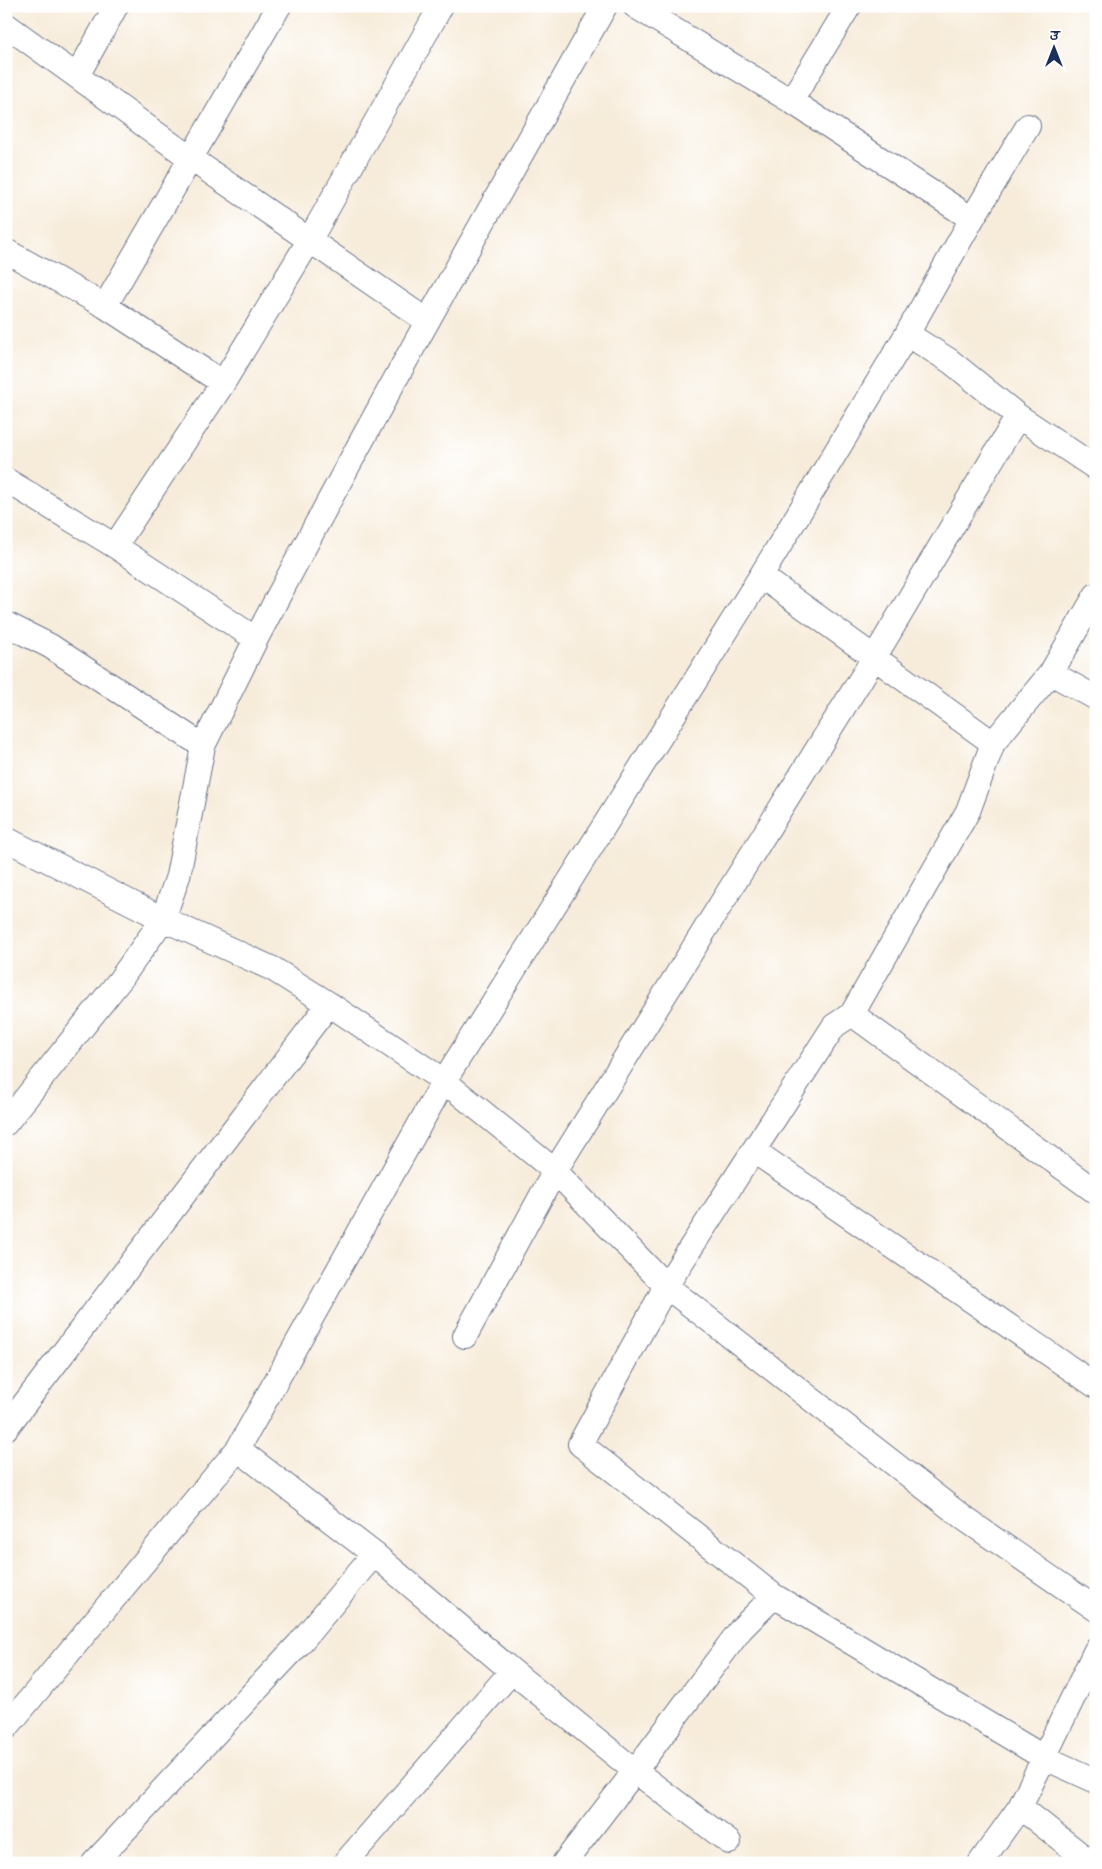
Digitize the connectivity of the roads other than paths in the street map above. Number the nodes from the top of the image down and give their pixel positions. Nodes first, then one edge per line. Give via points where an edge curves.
1 (116, 6) edge
2 (279, 6) edge
3 (441, 6) edge
4 (605, 6) edge
5 (634, 6) edge
6 (849, 6) edge
7 (6, 25) edge
8 (77, 76) junction
9 (792, 101) junction
10 (1028, 126) dead end
11 (190, 158) junction
12 (972, 218) junction
13 (308, 241) junction
14 (6, 251) edge
15 (105, 306) junction
16 (427, 321) junction
17 (907, 334) junction
18 (223, 383) junction
19 (1018, 416) junction
20 (1096, 468) edge
21 (6, 480) edge
22 (115, 546) junction
23 (762, 576) junction
24 (1096, 595) edge
25 (6, 624) edge
26 (256, 639) junction
27 (874, 658) junction
28 (1051, 674) junction
29 (1096, 698) edge
30 (993, 744) junction
31 (203, 746) junction
32 (6, 839) edge
33 (163, 919) junction
34 (329, 1004) junction
35 (852, 1014) junction
36 (444, 1081) junction
37 (6, 1123) edge
38 (754, 1151) junction
39 (555, 1172) junction
40 (1094, 1187) edge
41 (666, 1286) junction
42 (465, 1336) dead end
43 (1096, 1386) edge
44 (6, 1428) edge
45 (238, 1449) junction
46 (374, 1554) junction
47 (774, 1596) junction
48 (1096, 1609) edge
49 (1096, 1650) edge
50 (512, 1672) junction
51 (6, 1728) edge
52 (1043, 1757) junction
53 (635, 1772) junction
54 (1096, 1781) edge
55 (1020, 1807) junction
56 (729, 1842) dead end
57 (94, 1863) edge
58 (346, 1863) edge
59 (564, 1863) edge
60 (980, 1863) edge
61 (1091, 1863) edge

1 - 8 street
2 - 11 street
3 - 13 street
4 - 16 street
5 - 9 street
6 - 9 street
7 - 8 street
8 - 11 street
9 - 12 street
10 - 12 street
11 - 13 street
11 - 15 street
12 - 17 street
13 - 16 street
13 - 18 street
14 - 15 street
15 - 18 street
16 - 26 street via 332,492
17 - 19 street via 950,361
17 - 23 street
18 - 22 street
19 - 20 street
19 - 27 street
21 - 22 street
22 - 26 street
23 - 27 street
23 - 36 street
24 - 28 street
25 - 31 street via 50,646
26 - 31 street
27 - 30 street
27 - 39 street
28 - 29 street
28 - 30 street
30 - 35 street via 968,811
31 - 33 street via 178,876
32 - 33 street
33 - 34 street via 273,969
33 - 37 street via 120,980
34 - 36 street
34 - 44 street
35 - 38 street via 834,1026
35 - 40 street
36 - 39 street
36 - 45 street
38 - 41 street
38 - 43 street
39 - 41 street
39 - 42 street
41 - 47 street via 580,1444
41 - 48 street via 965,1519
45 - 46 street
45 - 51 street
46 - 50 street
46 - 57 street via 299,1644
47 - 52 street
47 - 53 street via 741,1629
49 - 52 street
50 - 53 street
50 - 58 street
52 - 54 street
52 - 55 street
53 - 56 street
53 - 59 street
55 - 60 street
55 - 61 street

